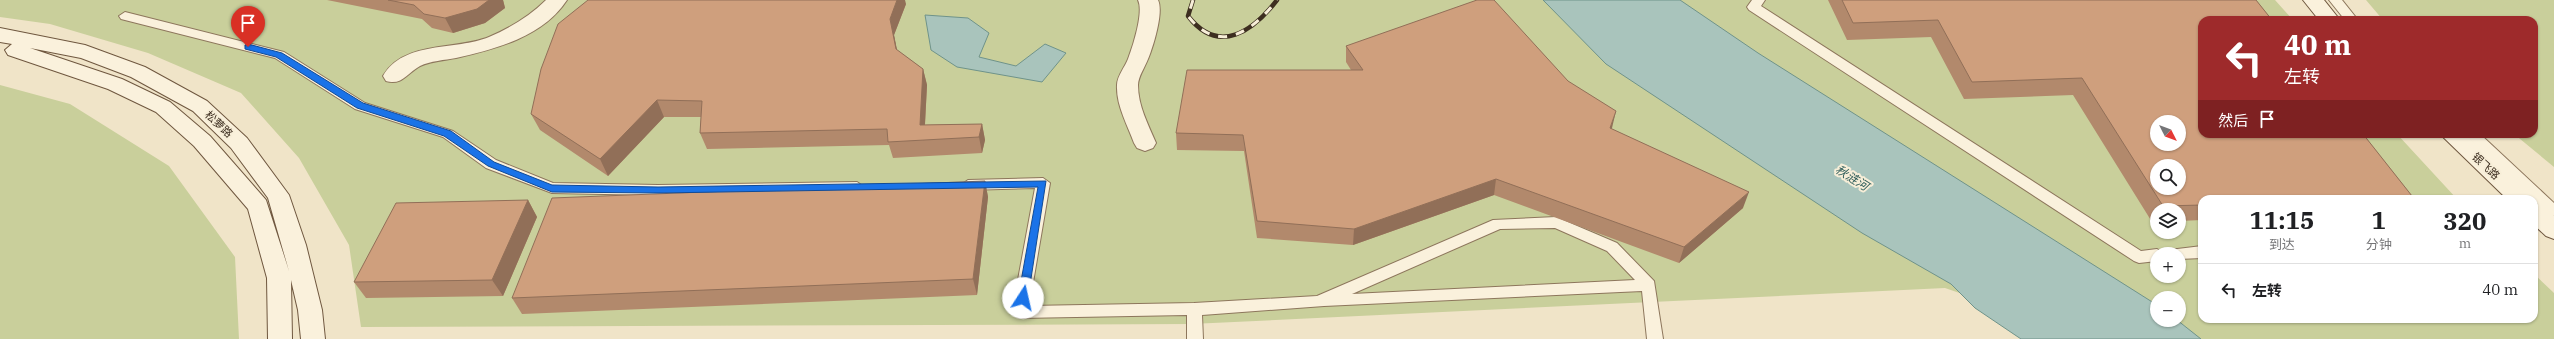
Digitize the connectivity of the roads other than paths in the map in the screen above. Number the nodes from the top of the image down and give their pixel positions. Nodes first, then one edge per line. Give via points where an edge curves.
1 (557, 0) edge
2 (1148, 0) edge
3 (1759, 0) edge
4 (2313, 0) edge
5 (2335, 0) edge
6 (125, 16) dead end
7 (2327, 16) edge
8 (2349, 16) edge
9 (0, 35) edge
10 (0, 47) edge
11 (393, 76) dead end
12 (2455, 138) edge
13 (2474, 138) edge
14 (1145, 143) dead end
15 (956, 185) edge
16 (870, 186) edge
17 (2517, 195) edge
18 (2523, 195) edge
19 (2538, 212) edge
20 (2545, 220) edge
21 (2198, 252) edge
22 (2186, 253) edge
23 (2150, 256) edge
24 (1649, 285) junction
25 (1318, 302) junction
26 (1194, 309) junction
27 (280, 339) edge
28 (313, 339) edge
29 (1195, 339) edge
30 (1655, 339) edge

1 - 11 street via 539,18 494,44 414,60
2 - 14 street via 1150,4 1147,30 1128,83 1129,104
3 - 23 lane via 1753,7 2139,257
4 - 7 street
5 - 8 lane
6 - 16 lane via 279,55 360,106 448,134 491,164 552,188 658,190
9 - 28 street, 松萝路 via 84,52 138,72 200,106 239,143 278,195 294,245 310,310
10 - 27 street via 63,64 115,84 163,107 202,141 258,206 279,278
12 - 17 street, 银飞路
13 - 18 lane
15 - 26 lane via 1043,183 1020,312
19 - 20 lane
21 - 22 lane
24 - 25 lane
24 - 25 lane via 1612,246 1556,222 1498,224
24 - 30 lane
25 - 26 lane
26 - 29 lane

